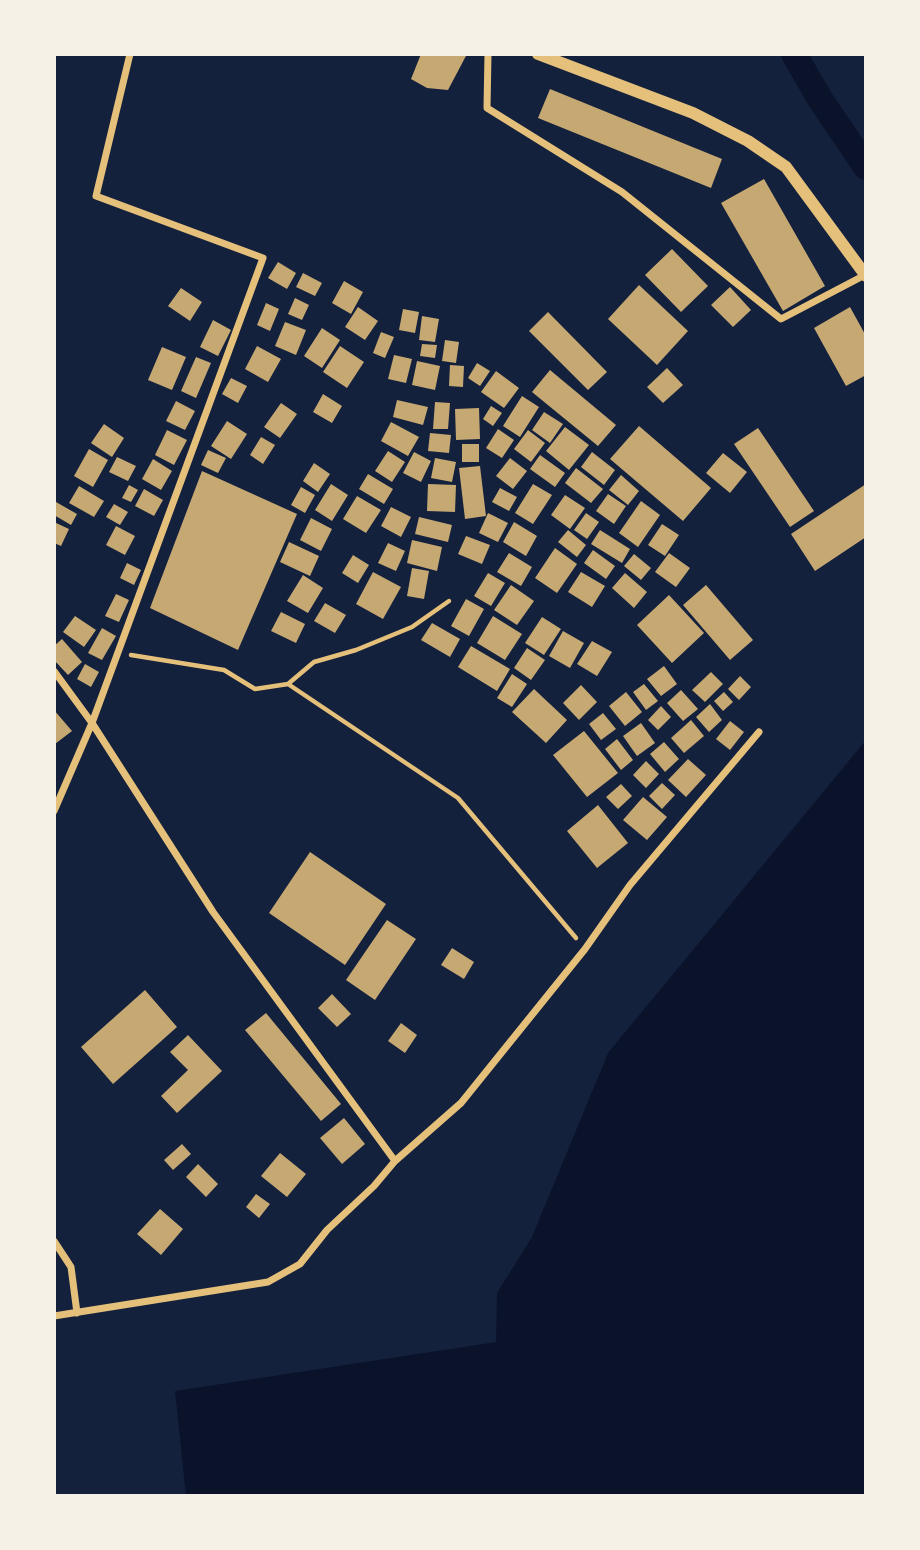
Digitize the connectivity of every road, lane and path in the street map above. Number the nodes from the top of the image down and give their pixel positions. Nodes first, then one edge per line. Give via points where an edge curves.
1 (130, 54) edge
2 (488, 54) edge
3 (538, 54) edge
4 (865, 276) edge
5 (449, 601) dead end
6 (116, 653) junction
7 (54, 671) edge
8 (288, 684) junction
9 (92, 723) junction
10 (759, 732) dead end
11 (54, 811) edge
12 (585, 949) junction
13 (395, 1161) junction
14 (54, 1241) edge
15 (77, 1313) junction
16 (54, 1316) edge

1 - 6 street via 96,196 263,258
2 - 4 street via 487,108 622,192 781,319
3 - 4 street via 693,113 748,141 786,167
5 - 8 path via 412,627 314,662
6 - 8 path via 224,670 255,690
6 - 9 street
7 - 9 street
8 - 12 path via 458,798
9 - 11 street
9 - 13 street via 213,912
10 - 12 street via 630,885
12 - 13 street via 461,1103
13 - 15 street via 300,1264 268,1282
14 - 15 street via 71,1267
15 - 16 street

